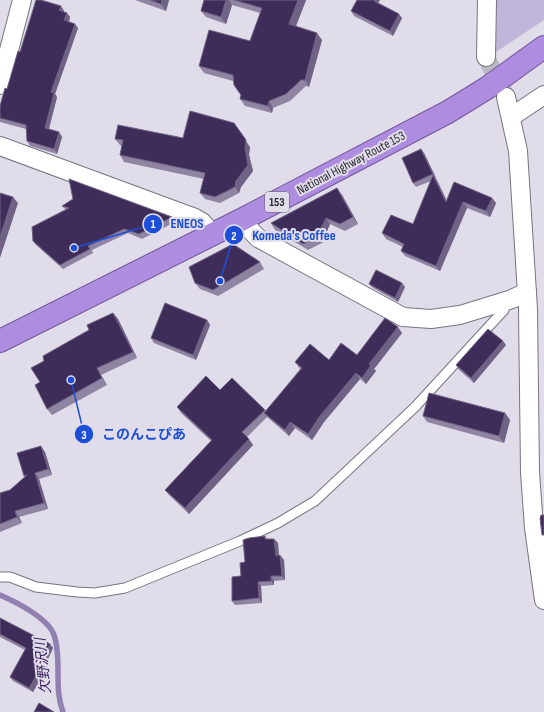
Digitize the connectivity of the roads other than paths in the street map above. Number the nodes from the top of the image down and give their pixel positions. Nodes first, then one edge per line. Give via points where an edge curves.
1 (22, 0) edge
2 (487, 0) edge
3 (544, 47) edge
4 (486, 57) tunnel mouth
5 (0, 85) edge
6 (544, 95) edge
7 (506, 97) tunnel mouth
8 (511, 117) junction
9 (0, 146) edge
10 (241, 220) junction
11 (213, 234) junction
12 (507, 300) junction
13 (533, 305) edge
14 (0, 341) edge
15 (0, 577) edge
16 (543, 591) edge

1 - 5 street
2 - 4 street
3 - 10 highway, National Highway Route 153 / 153 via 448,112
6 - 8 street
7 - 8 street
8 - 13 street via 518,151
9 - 11 street via 195,218
10 - 11 highway, National Highway Route 153 / 153
10 - 12 street via 258,238 403,317 432,319 460,315
11 - 14 highway, National Highway Route 153 / 153
12 - 13 street
12 - 15 lane via 504,310 415,407 315,500 278,523 125,588 95,593 77,592 36,587 10,577
13 - 16 street via 530,472 534,528

